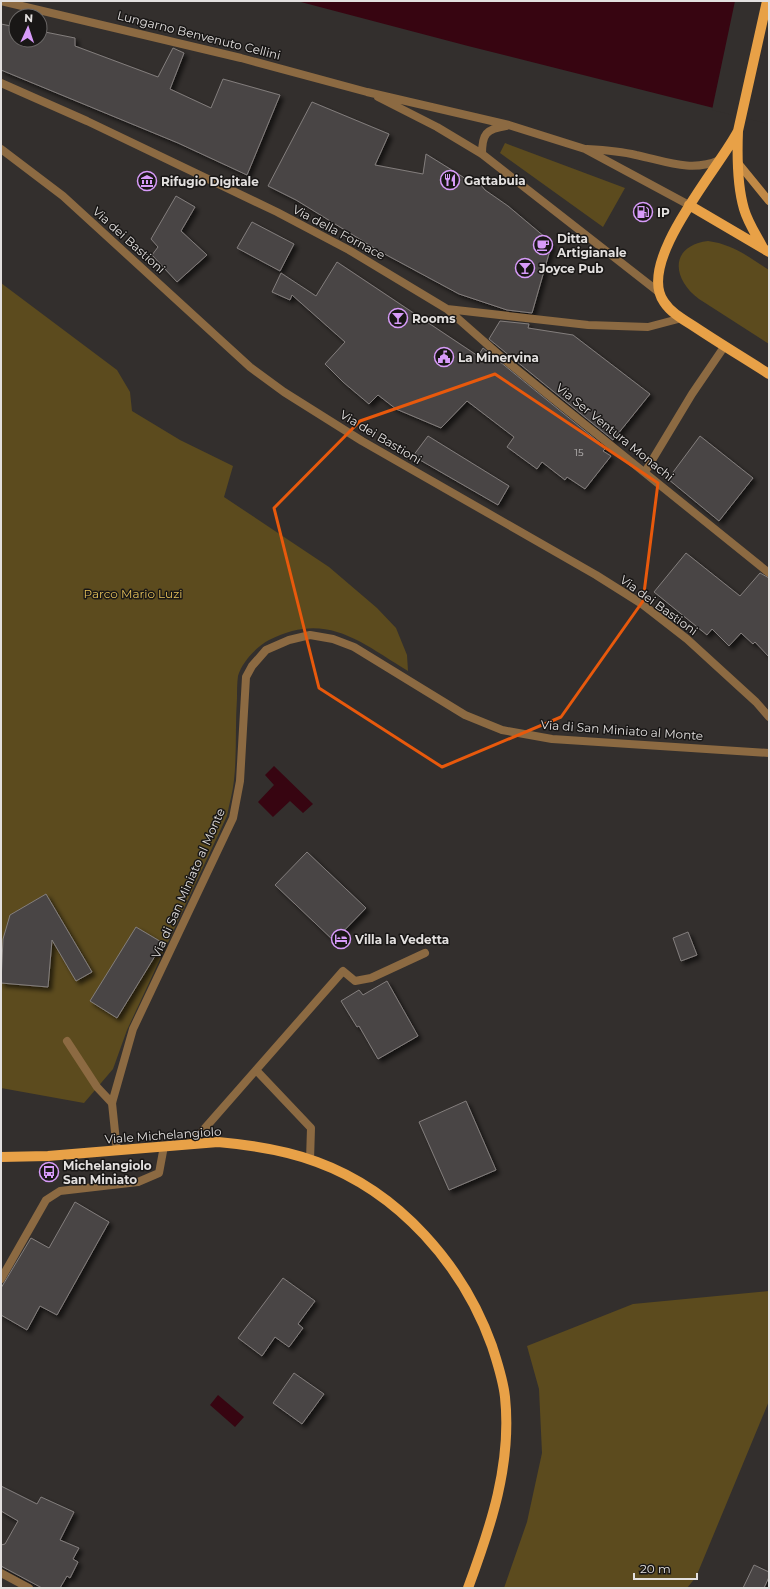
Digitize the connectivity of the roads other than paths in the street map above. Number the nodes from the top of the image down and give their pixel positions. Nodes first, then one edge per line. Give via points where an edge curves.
1 (1, 1) edge
2 (767, 1) edge
3 (1, 83) edge
4 (367, 92) junction
5 (508, 125) junction
6 (738, 131) junction
7 (1, 149) edge
8 (585, 149) junction
9 (482, 154) junction
10 (738, 159) junction
11 (720, 160) junction
12 (769, 201) edge
13 (689, 205) junction
14 (766, 250) edge
15 (660, 293) junction
16 (447, 309) junction
17 (682, 318) junction
18 (724, 346) junction
19 (769, 374) edge
20 (645, 472) junction
21 (769, 573) edge
22 (769, 717) edge
23 (769, 753) edge
24 (425, 953) dead end
25 (67, 1042) dead end
26 (256, 1070) junction
27 (112, 1103) junction
28 (191, 1144) junction
29 (164, 1146) junction
30 (117, 1151) junction
31 (1, 1157) edge
32 (310, 1160) junction
33 (1, 1280) edge
34 (1, 1574) edge
35 (29, 1588) edge
36 (468, 1588) edge

1 - 4 street, Lungarno Benvenuto Cellini via 262,63
2 - 6 main road
3 - 16 street, Via della Fornace via 277,212 355,254
4 - 5 street, Lungarno Benvenuto Cellini
4 - 9 street, Lungarno Benvenuto Cellini via 437,127
5 - 8 street, Lungarno Benvenuto Cellini
5 - 9 street via 492,128 486,133
6 - 10 main road
6 - 11 main road
7 - 22 street, Via dei Bastioni via 63,196 250,367 284,392 362,441 631,597 687,639
8 - 11 street, Lungarno Benvenuto Cellini via 620,152 692,167
8 - 13 street, Lungarno Benvenuto Cellini
9 - 15 street, Lungarno Benvenuto Cellini
10 - 12 street
10 - 14 main road via 744,209
11 - 13 main road
13 - 14 main road
13 - 15 main road via 662,258
15 - 17 main road via 664,302
16 - 17 street, Via della Fornace via 595,325 648,327
16 - 20 street, Via Ser Ventura Monachi via 505,360
17 - 18 main road
18 - 19 main road
18 - 20 street
20 - 21 street, Via Ser Ventura Monachi
23 - 27 street, Via di San Miniato al Monte via 552,739 502,730 465,715 354,647 333,639 310,635 288,640 266,650 246,677 240,781 233,818 133,1029
24 - 26 street via 366,979 355,981 344,971
25 - 27 street via 97,1087
26 - 28 street
26 - 32 street via 311,1128
27 - 30 street, Via di San Miniato al Monte
28 - 29 main road, Viale Michelangiolo
28 - 32 main road, Viale Michelangiolo via 218,1142 245,1145
29 - 30 main road, Viale Michelangiolo
29 - 33 street via 159,1173 138,1182 60,1191 46,1200
30 - 31 main road, Viale Michelangiolo
32 - 36 main road, Viale Michelangiolo via 346,1175 410,1219 446,1260 463,1285 489,1339 505,1396 505,1457 489,1530
34 - 35 street

